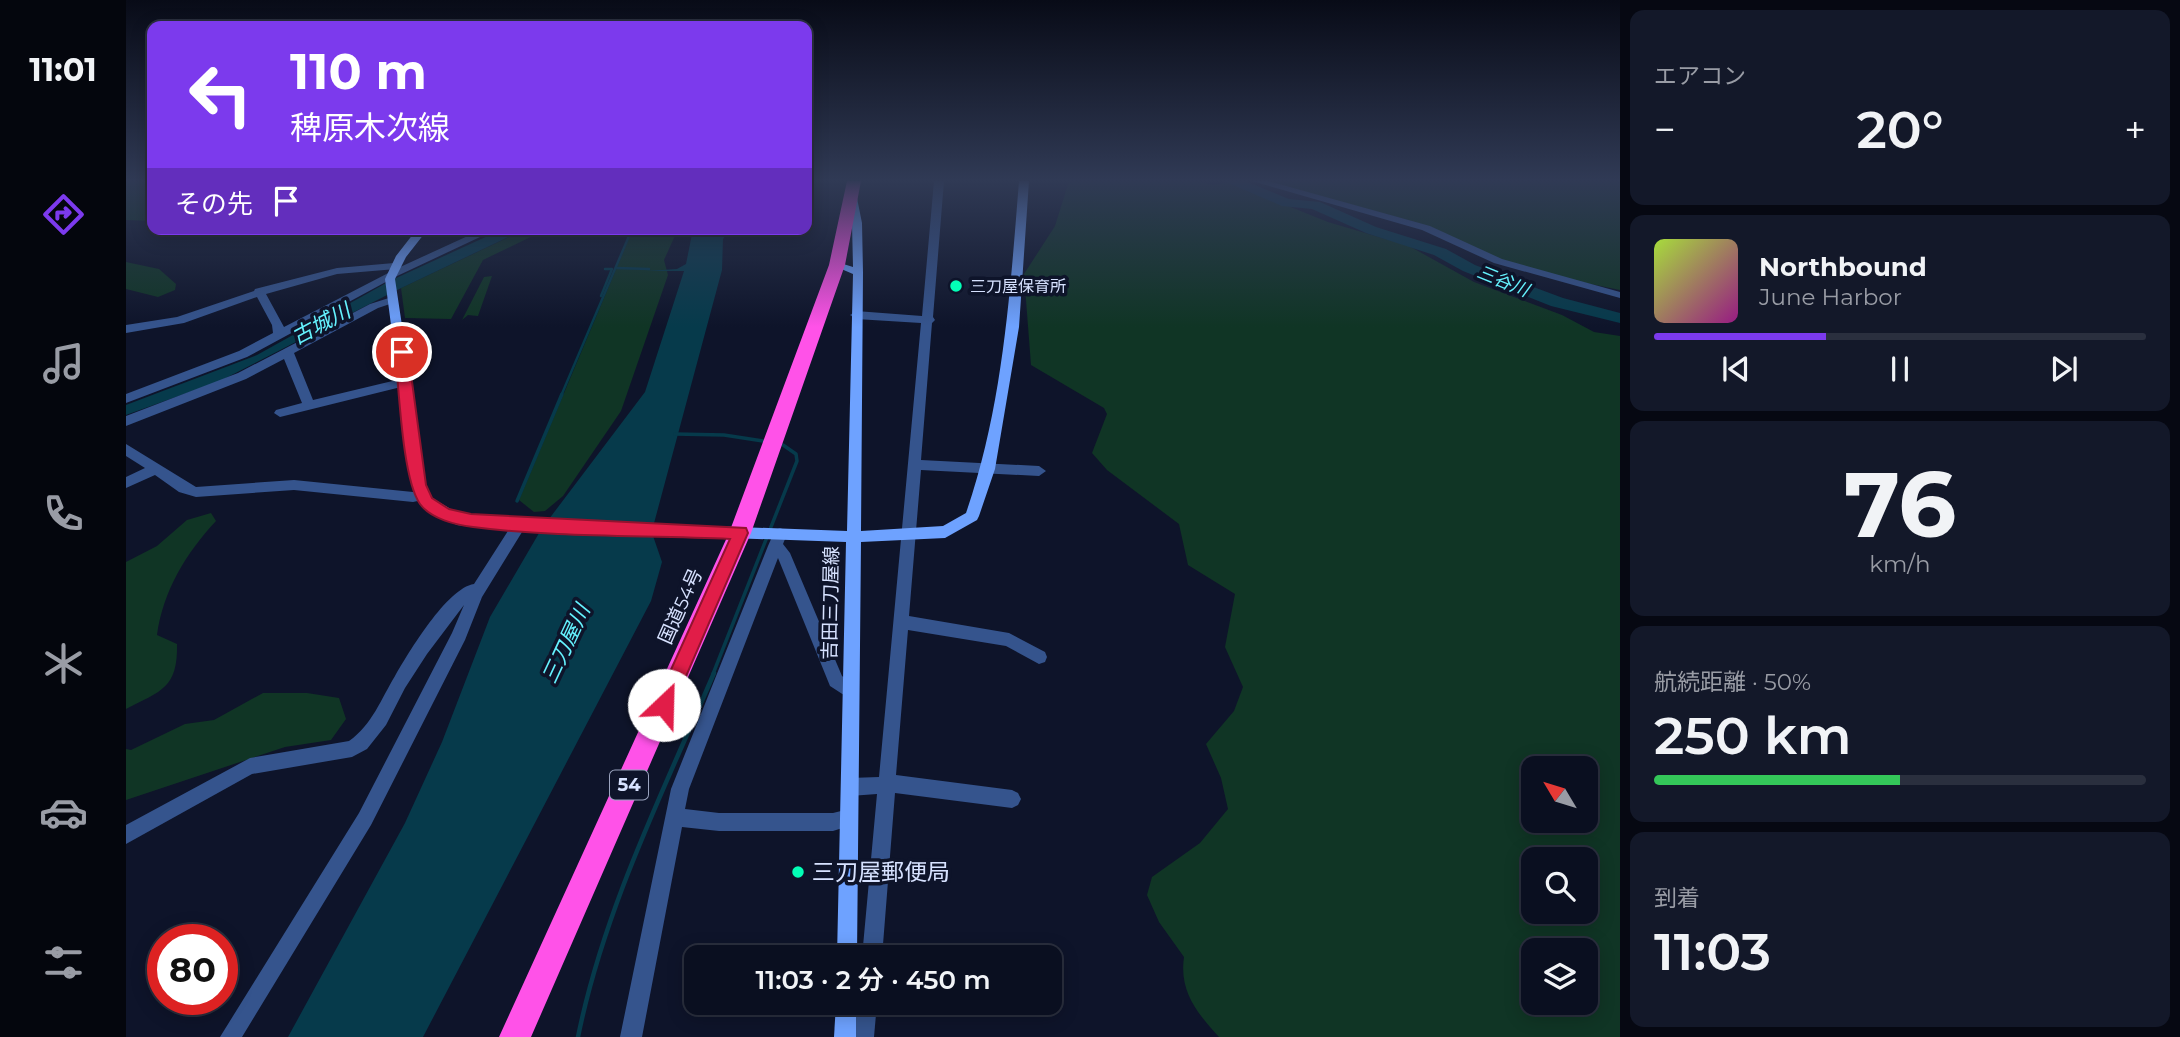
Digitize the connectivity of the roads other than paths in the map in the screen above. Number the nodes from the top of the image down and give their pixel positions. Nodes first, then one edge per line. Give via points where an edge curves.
1 (844, 229) edge
2 (855, 229) edge
3 (935, 229) edge
4 (1020, 229) edge
5 (1429, 229) edge
6 (419, 235) edge
7 (478, 235) edge
8 (837, 265) junction
9 (858, 272) junction
10 (392, 273) junction
11 (260, 291) junction
12 (1620, 295) edge
13 (392, 298) junction
14 (856, 314) junction
15 (928, 320) junction
16 (126, 329) edge
17 (279, 334) junction
18 (288, 353) junction
19 (405, 382) junction
20 (126, 399) edge
21 (309, 406) junction
22 (280, 413) dead end
23 (126, 421) edge
24 (126, 449) edge
25 (916, 465) junction
26 (988, 469) junction
27 (155, 470) junction
28 (1039, 471) dead end
29 (126, 483) edge
30 (422, 495) junction
31 (523, 524) junction
32 (740, 533) junction
33 (914, 533) junction
34 (854, 537) junction
35 (777, 538) junction
36 (478, 590) junction
37 (903, 622) junction
38 (1039, 657) dead end
39 (850, 691) junction
40 (888, 786) junction
41 (849, 787) junction
42 (1012, 799) dead end
43 (674, 817) junction
44 (849, 818) junction
45 (126, 835) edge
46 (847, 945) edge
47 (873, 945) edge
48 (846, 1015) edge
49 (866, 1015) edge
50 (230, 1037) edge
51 (515, 1037) edge
52 (631, 1037) edge
53 (845, 1037) edge
54 (864, 1037) edge

1 - 8 highway, 国道54号 / 54
2 - 9 main road, 吉田三刀屋線
3 - 15 street
4 - 26 main road via 1013,327
5 - 12 street via 1498,261
6 - 10 main road
7 - 10 street
8 - 9 main road
8 - 32 highway, 国道54号 / 54
9 - 14 main road, 吉田三刀屋線
10 - 11 street via 337,269
10 - 13 main road
10 - 17 street
11 - 16 street via 183,319
11 - 17 street
13 - 18 street
13 - 19 main road
14 - 15 street
14 - 34 main road, 吉田三刀屋線
15 - 25 street
17 - 20 street via 243,354
18 - 21 street
18 - 23 street via 231,382
19 - 21 street
19 - 30 main road
21 - 22 street
24 - 27 street
25 - 26 street
25 - 33 street
26 - 28 street
26 - 33 main road via 972,516 945,532
27 - 29 street
27 - 30 street via 195,492 294,485 413,498
30 - 31 main road via 457,519
31 - 32 main road
31 - 36 street
32 - 35 main road
32 - 51 highway, 国道54号 / 54
33 - 34 main road
33 - 37 street
34 - 35 main road
34 - 39 main road, 吉田三刀屋線
35 - 39 street via 836,681
35 - 43 street via 680,789
36 - 45 street via 468,592 439,627 363,743 352,749 250,766
36 - 50 street via 460,635 365,819
37 - 38 street via 1009,640
37 - 40 street
39 - 41 main road, 吉田三刀屋線
40 - 41 street
40 - 42 street
40 - 47 street
41 - 44 main road, 吉田三刀屋線
43 - 44 street via 833,822
43 - 52 street
44 - 46 main road, 吉田三刀屋線
48 - 53 main road
49 - 54 street

